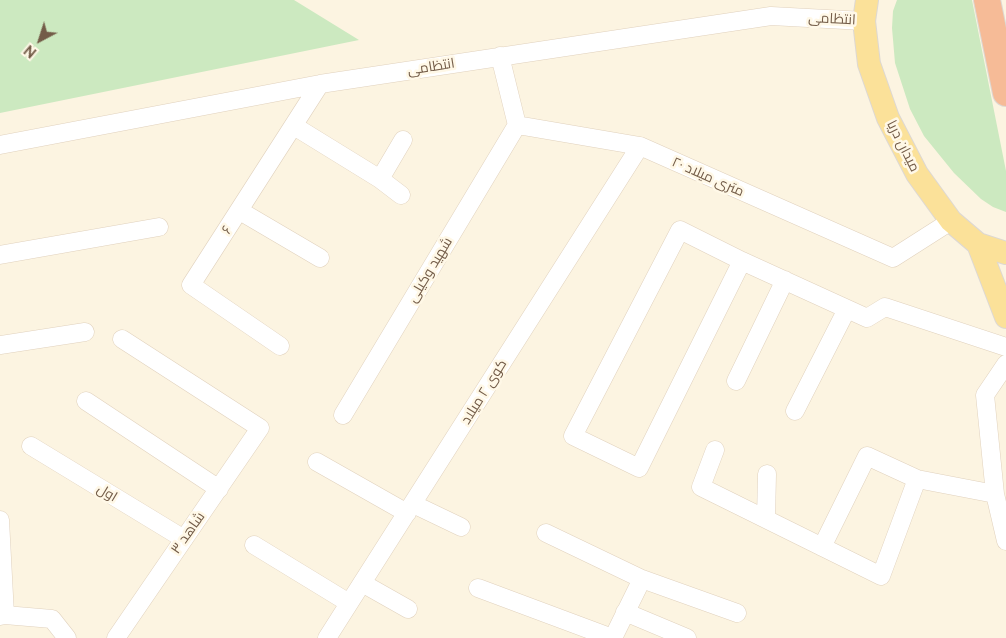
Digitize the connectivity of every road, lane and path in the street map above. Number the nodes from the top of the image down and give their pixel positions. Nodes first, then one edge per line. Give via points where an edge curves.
1 (848, 0) edge
2 (987, 0) edge
3 (866, 10) edge
4 (500, 56) junction
5 (320, 84) junction
6 (1006, 93) edge
7 (517, 125) junction
8 (294, 126) junction
9 (403, 140) dead end
10 (0, 145) edge
11 (640, 146) junction
12 (380, 178) junction
13 (401, 195) dead end
14 (240, 211) junction
15 (951, 221) junction
16 (159, 227) dead end
17 (978, 244) junction
18 (1006, 253) edge
19 (0, 255) edge
20 (320, 258) dead end
21 (742, 261) junction
22 (784, 280) junction
23 (847, 309) junction
24 (1006, 317) edge
25 (85, 332) dead end
26 (122, 339) dead end
27 (0, 345) edge
28 (280, 346) dead end
29 (1006, 348) edge
30 (1006, 364) edge
31 (736, 381) dead end
32 (86, 401) dead end
33 (795, 410) dead end
34 (343, 414) dead end
35 (31, 446) dead end
36 (715, 450) dead end
37 (317, 462) dead end
38 (767, 474) dead end
39 (917, 479) junction
40 (219, 489) junction
41 (995, 494) junction
42 (410, 508) junction
43 (766, 519) junction
44 (0, 520) edge
45 (461, 527) dead end
46 (546, 533) dead end
47 (184, 539) junction
48 (1006, 540) edge
49 (254, 545) dead end
50 (822, 547) junction
51 (642, 579) junction
52 (362, 583) junction
53 (478, 588) dead end
54 (349, 603) junction
55 (408, 609) dead end
56 (625, 612) junction
57 (737, 613) dead end
58 (3, 615) edge
59 (67, 638) edge
60 (116, 638) edge
61 (327, 638) edge
62 (613, 638) edge
63 (687, 638) edge

1 - 3 main road
2 - 6 highway
3 - 4 street, انتظامی via 771,16
3 - 15 main road, میدان دریا via 869,64 888,118 916,174
4 - 5 street, انتظامی
4 - 7 street
5 - 8 street, ۶
5 - 10 street, انتظامی
7 - 11 street, ۲۰ متری میلاد
7 - 34 street, شهید وکیلی
8 - 12 street
8 - 14 street, ۶
9 - 12 street
11 - 15 street, ۲۰ متری میلاد via 893,258
11 - 42 street, کوی ۲ میلاد
12 - 13 street
14 - 20 street
14 - 28 street, ۶ via 191,285
15 - 17 main road, میدان دریا
16 - 19 street
17 - 18 main road, میدان دریا
17 - 24 main road
21 - 21 street via 680,230 573,436 639,468
21 - 22 street
22 - 23 street
22 - 31 street
23 - 29 street via 867,318 885,307
23 - 33 street
25 - 27 street
26 - 40 street, شاهد ۳ via 260,428
30 - 41 street via 985,394
32 - 40 street
35 - 47 street, اول
36 - 43 street via 701,487
37 - 42 street
38 - 43 street
39 - 41 street
39 - 50 street via 867,456
39 - 50 street via 881,576
40 - 47 street, شاهد ۳
41 - 48 street
42 - 45 street
42 - 52 street, کوی ۲ میلاد
43 - 50 street
44 - 58 street
46 - 51 street
47 - 60 street, شاهد ۳
49 - 54 street
51 - 56 street
51 - 57 street
52 - 54 street, کوی ۲ میلاد
52 - 55 street
53 - 62 street
54 - 61 street, کوی ۲ میلاد
56 - 62 street
56 - 63 street
58 - 59 street via 52,619

